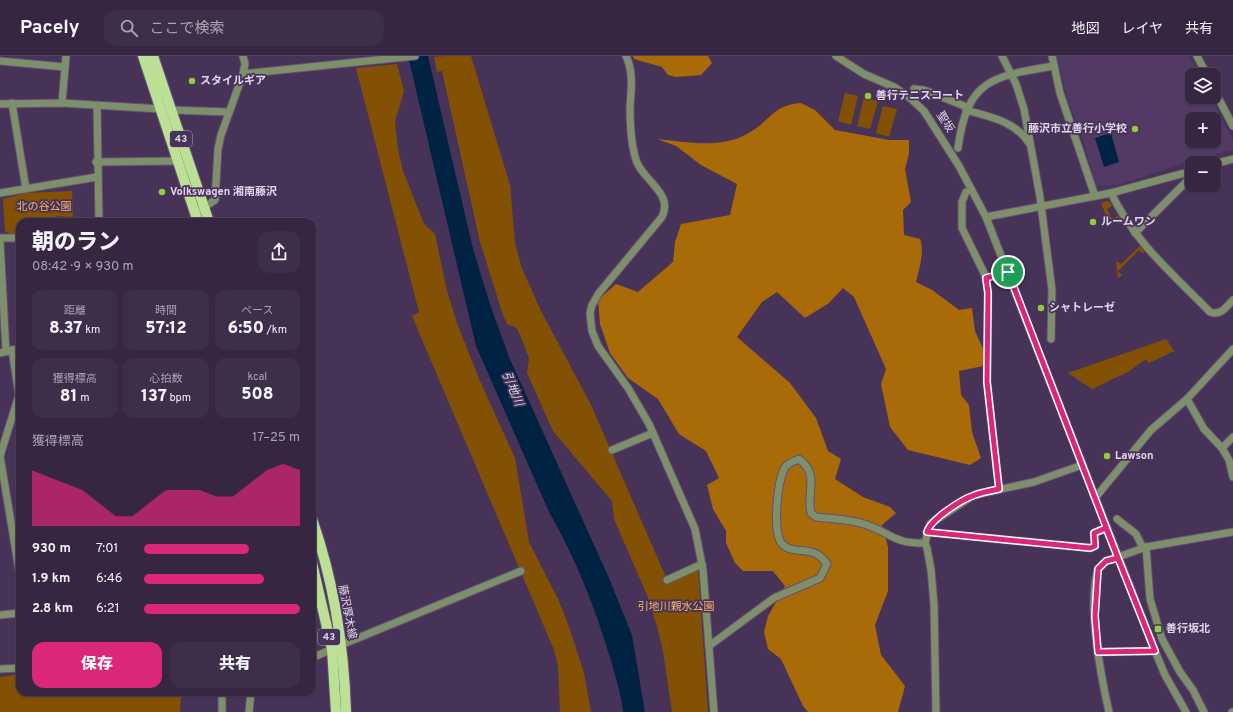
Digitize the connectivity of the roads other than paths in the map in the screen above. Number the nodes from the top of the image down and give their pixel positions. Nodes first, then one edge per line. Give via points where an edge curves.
1 (66, 56) edge
2 (143, 56) edge
3 (153, 56) edge
4 (243, 56) edge
5 (415, 56) edge
6 (626, 56) edge
7 (836, 56) edge
8 (1002, 56) edge
9 (1052, 56) edge
10 (1197, 56) edge
11 (0, 62) edge
12 (1054, 66) junction
13 (65, 67) junction
14 (1203, 68) edge
15 (1011, 73) junction
16 (243, 74) junction
17 (914, 89) dead end
18 (62, 103) junction
19 (1221, 103) edge
20 (0, 104) edge
21 (12, 104) junction
22 (97, 106) junction
23 (967, 108) junction
24 (166, 110) junction
25 (229, 112) junction
26 (1233, 126) edge
27 (1031, 147) junction
28 (958, 148) dead end
29 (1233, 159) edge
30 (178, 161) junction
31 (96, 162) junction
32 (1221, 162) edge
33 (1185, 173) edge
34 (96, 177) junction
35 (1185, 183) edge
36 (26, 189) junction
37 (966, 192) dead end
38 (0, 193) edge
39 (1111, 193) junction
40 (1095, 196) junction
41 (1041, 206) junction
42 (199, 214) edge
43 (986, 217) junction
44 (99, 218) edge
45 (1135, 233) junction
46 (16, 238) edge
47 (0, 239) edge
48 (1008, 272) junction
49 (986, 278) junction
50 (1233, 300) edge
51 (1051, 339) dead end
52 (16, 349) edge
53 (1233, 349) edge
54 (6, 352) edge
55 (16, 388) edge
56 (1187, 399) junction
57 (16, 402) edge
58 (653, 433) junction
59 (1233, 437) edge
60 (1222, 448) junction
61 (612, 450) dead end
62 (1082, 465) junction
63 (1233, 477) edge
64 (999, 489) junction
65 (1095, 498) junction
66 (0, 500) edge
67 (7, 504) junction
68 (1117, 519) dead end
69 (1106, 528) junction
70 (927, 532) junction
71 (1233, 532) edge
72 (316, 533) edge
73 (925, 543) junction
74 (1145, 547) junction
75 (16, 554) edge
76 (1118, 558) junction
77 (702, 564) junction
78 (325, 566) junction
79 (316, 568) edge
80 (521, 571) dead end
81 (316, 578) edge
82 (667, 580) dead end
83 (16, 613) edge
84 (0, 615) edge
85 (709, 646) junction
86 (337, 647) junction
87 (1155, 651) junction
88 (1098, 652) junction
89 (316, 656) edge
90 (16, 668) edge
91 (0, 669) edge
92 (251, 696) edge
93 (222, 697) dead end
94 (222, 712) edge
95 (249, 712) edge
96 (336, 712) edge
97 (346, 712) edge
98 (714, 712) edge
99 (936, 712) edge
100 (1109, 712) edge
101 (1186, 712) edge
102 (1204, 712) edge

1 - 13 street
2 - 24 main road, 43
3 - 24 main road, 43
4 - 16 street
5 - 16 street
6 - 58 street via 631,73 630,119 636,160 657,189 666,210 599,293 592,304 590,319 598,346 636,402
7 - 43 street, 聖坂 via 864,74 894,87 924,111 959,166
8 - 15 street
9 - 12 street
10 - 14 street
11 - 13 street
12 - 15 street
12 - 40 street via 1060,93
13 - 18 street
15 - 23 street via 991,81 980,90
15 - 27 street via 1020,95
16 - 25 street
17 - 23 street via 924,90
18 - 21 street
18 - 22 street
19 - 26 street
20 - 21 street
21 - 36 street
22 - 24 street
22 - 31 street
23 - 27 street via 1008,123 1023,134
23 - 28 street
24 - 25 street
24 - 30 main road, 43
24 - 42 main road, 43
25 - 42 street via 218,149 215,200
27 - 41 street
29 - 32 street
30 - 31 street
30 - 42 main road, 43
31 - 34 street
33 - 39 street
34 - 36 street
34 - 44 street
35 - 45 street
36 - 38 street
37 - 49 street via 962,202 962,228
39 - 40 street
39 - 45 street via 1121,214
40 - 41 street
41 - 43 street
41 - 51 street via 1052,290
43 - 48 street, 聖坂
45 - 50 street via 1162,266 1210,312 1222,312
46 - 47 street
47 - 54 street
48 - 49 street
48 - 62 street, 聖坂
49 - 64 street via 987,382
52 - 54 street
53 - 56 street
54 - 55 street
56 - 60 street via 1204,429
56 - 65 street via 1152,430
57 - 67 street via 0,456
58 - 61 street
58 - 77 street via 695,529
59 - 60 street
60 - 63 street via 1229,460
62 - 64 street via 1034,482
62 - 65 street, 聖坂
64 - 70 street via 974,495 935,520
65 - 69 street, 聖坂
66 - 67 street
67 - 75 street
68 - 74 street via 1136,534
69 - 70 street via 1094,533 1095,546 1090,548
69 - 76 street, 聖坂
70 - 73 street
71 - 74 street
72 - 78 main road, 藤沢厚木線 / 43
73 - 85 street via 909,544 867,525 816,517 811,513 810,506 811,472 799,459 792,461 786,467 778,492 777,534 781,543 788,548 819,554 827,564 820,578 774,598
73 - 99 street via 934,604
74 - 76 street
74 - 102 street via 1150,599 1160,632 1168,652
76 - 87 street, 聖坂
76 - 88 street via 1106,561 1098,569 1095,616
77 - 82 street
77 - 85 street
78 - 79 street
78 - 86 main road, 藤沢厚木線 / 43
80 - 86 street
81 - 86 main road, 藤沢厚木線 / 43
83 - 84 street
85 - 98 street
86 - 89 street
86 - 96 main road, 藤沢厚木線 / 43
86 - 97 main road, 藤沢厚木線 / 43
87 - 88 street
87 - 101 street, 聖坂
88 - 100 street
90 - 91 street
92 - 95 street
93 - 94 street

